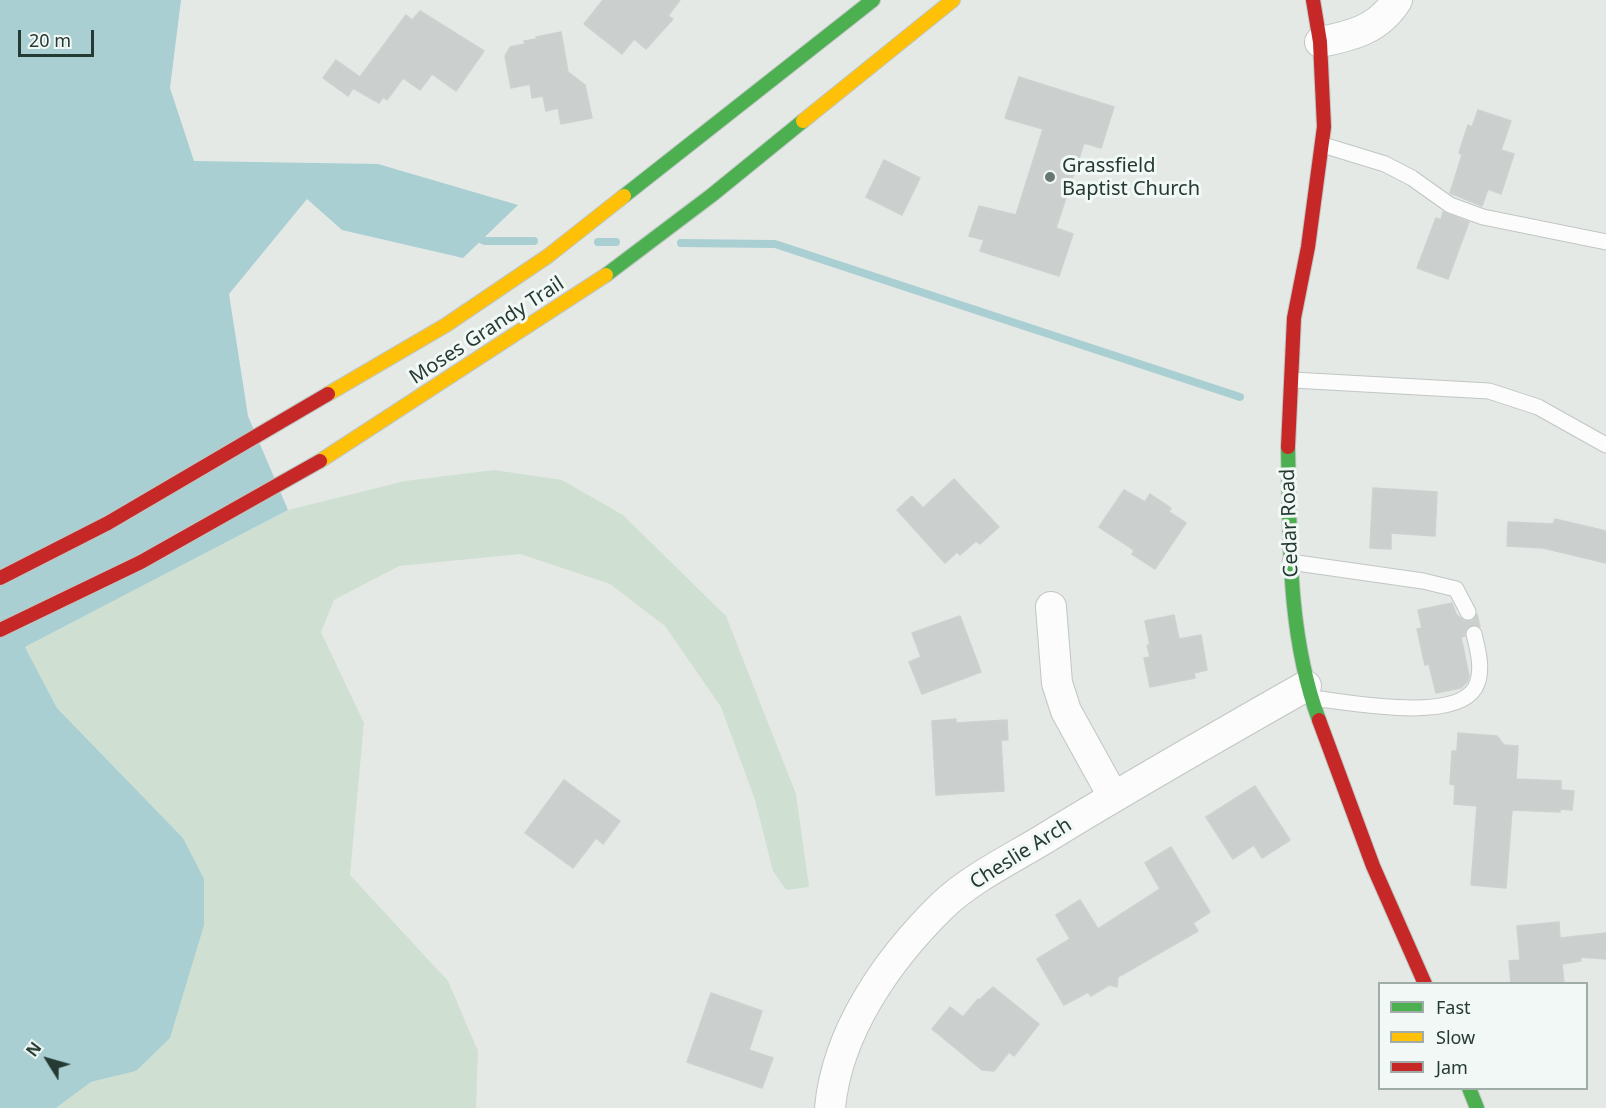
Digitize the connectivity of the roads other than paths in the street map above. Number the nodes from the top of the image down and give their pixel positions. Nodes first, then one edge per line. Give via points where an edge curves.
1 (873, 0) edge
2 (953, 0) edge
3 (1312, 0) edge
4 (1397, 0) edge
5 (1320, 42) junction
6 (1323, 145) junction
7 (1606, 242) edge
8 (1293, 380) junction
9 (1606, 445) edge
10 (1290, 562) junction
11 (0, 578) edge
12 (1051, 607) dead end
13 (1468, 612) dead end
14 (0, 630) edge
15 (1474, 634) dead end
16 (1309, 692) junction
17 (1113, 796) junction
18 (1424, 982) edge
19 (1469, 1090) edge
20 (830, 1108) edge
21 (1477, 1108) edge

1 - 11 main road, Moses Grandy Trail via 548,256 446,325 108,523
2 - 14 main road, Moses Grandy Trail via 712,195 595,283 339,451 141,562
3 - 5 main road, Cedar Road
4 - 5 street via 1375,25 1352,36
5 - 6 main road, Cedar Road
6 - 7 lane via 1385,164 1450,205 1483,217
6 - 8 main road, Cedar Road via 1294,318
8 - 9 lane via 1490,391 1538,407
8 - 10 main road, Cedar Road via 1288,430
10 - 13 lane via 1456,589
10 - 16 main road, Cedar Road
12 - 17 street via 1057,683 1066,711
15 - 16 lane via 1480,657 1476,686 1467,698 1448,707 1417,708
16 - 17 street, Cheslie Arch
16 - 18 main road, Cedar Road via 1373,866
17 - 20 street, Cheslie Arch via 944,904 901,950 843,1048
19 - 21 main road

